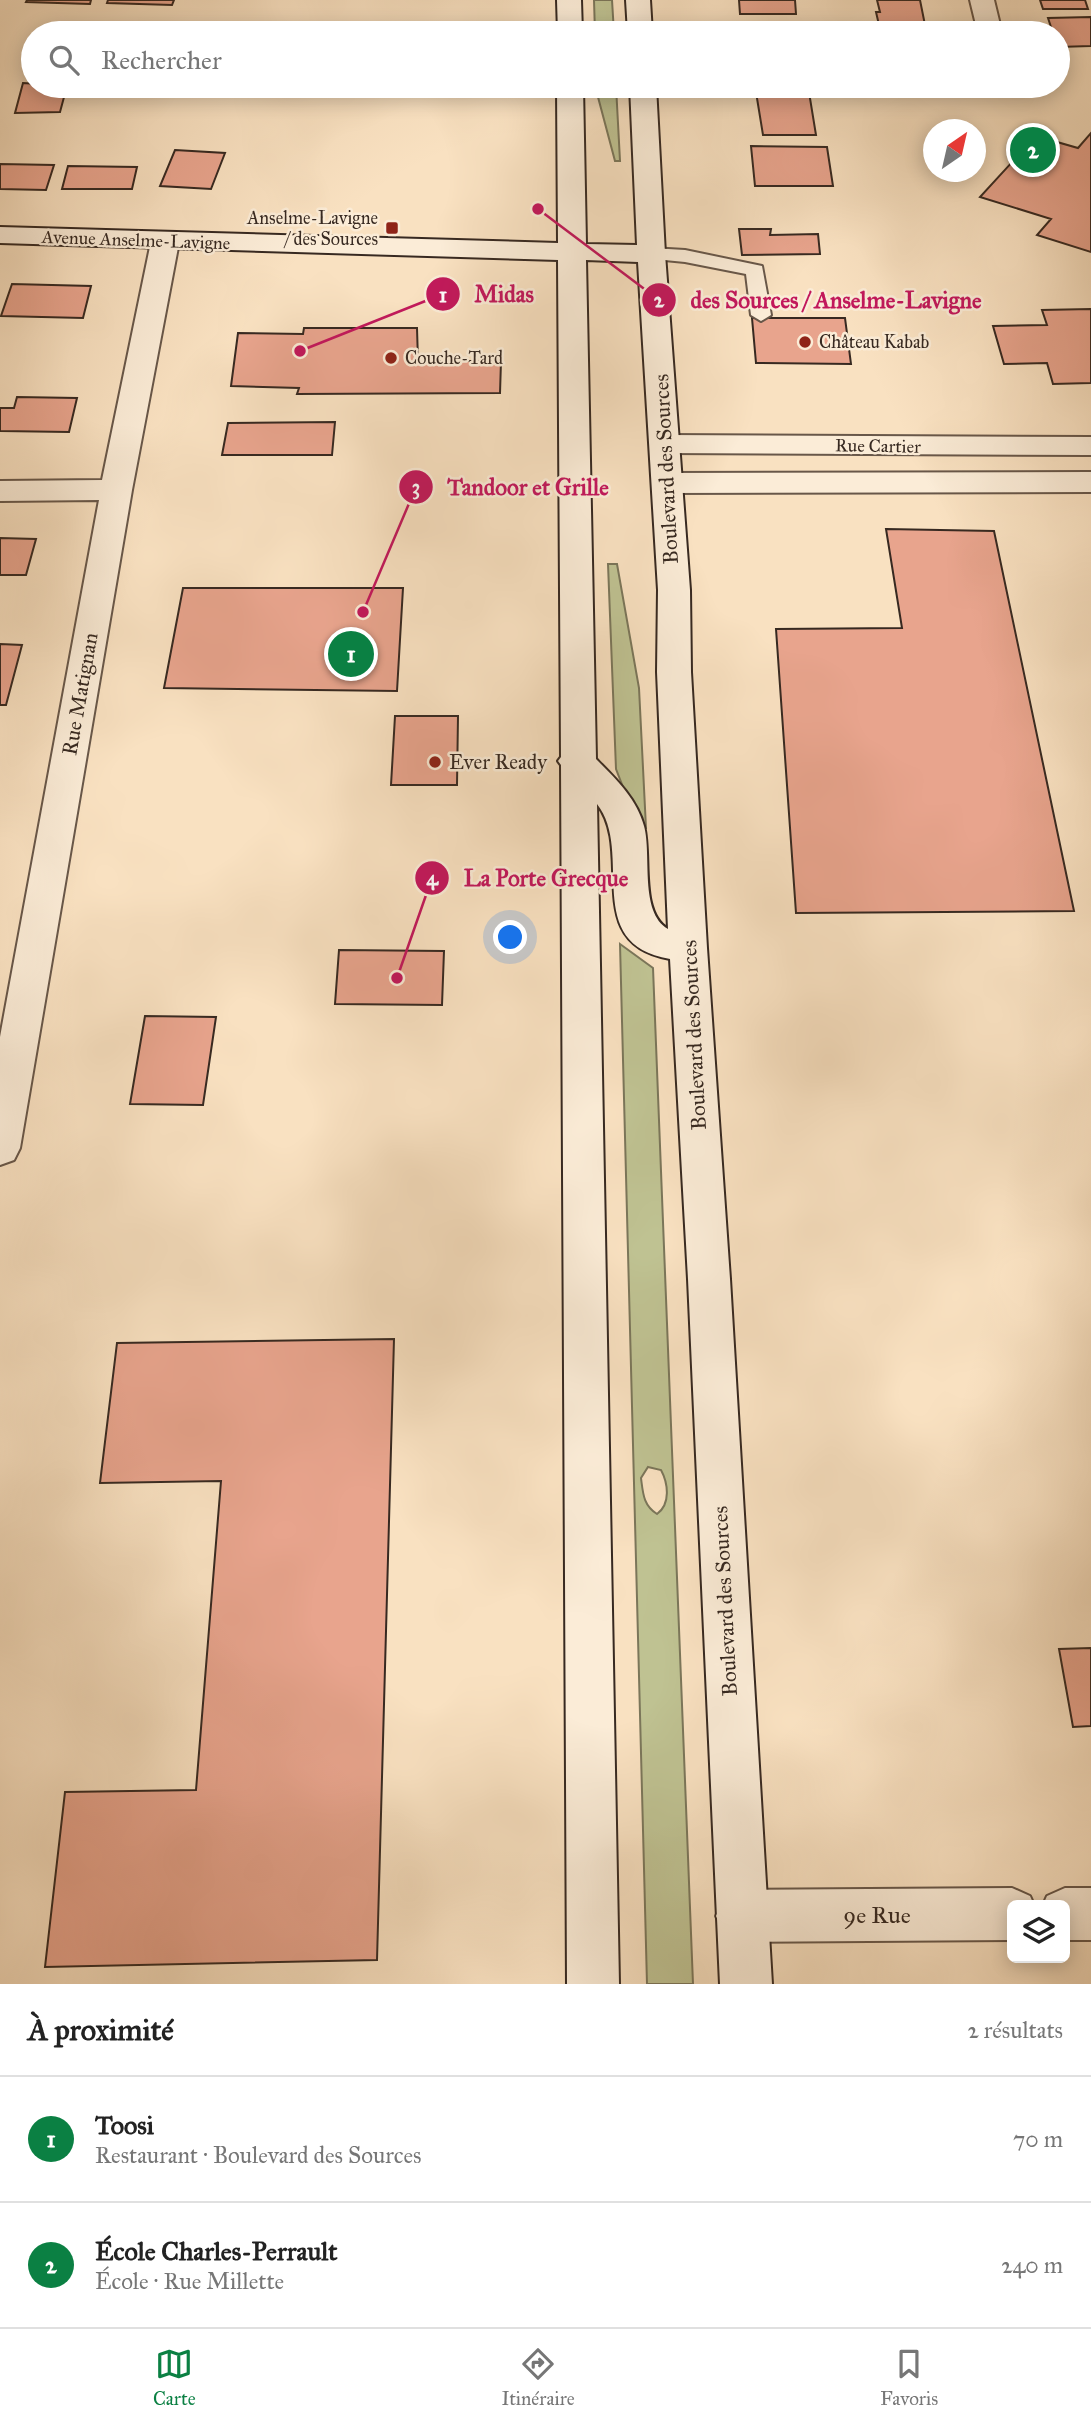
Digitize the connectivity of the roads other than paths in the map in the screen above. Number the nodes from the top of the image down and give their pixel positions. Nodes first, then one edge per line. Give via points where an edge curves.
1 (569, 0) edge
2 (638, 0) edge
3 (982, 0) edge
4 (570, 21) edge
5 (639, 21) edge
6 (987, 21) edge
7 (570, 98) edge
8 (644, 98) edge
9 (0, 235) edge
10 (164, 242) junction
11 (571, 253) junction
12 (651, 254) junction
13 (761, 315) dead end
14 (666, 444) junction
15 (1091, 446) edge
16 (1091, 482) edge
17 (668, 483) junction
18 (116, 490) junction
19 (0, 491) edge
20 (576, 761) junction
21 (688, 948) junction
22 (0, 1148) edge
23 (1007, 1914) edge
24 (1070, 1914) edge
25 (1091, 1914) edge
26 (742, 1916) junction
27 (593, 1984) edge
28 (746, 1984) edge

1 - 4 main road
2 - 5 main road
3 - 6 main road
7 - 11 main road
8 - 12 main road, Boulevard des Sources
9 - 10 main road, Avenue Anselme-Lavigne
10 - 11 main road, Avenue Anselme-Lavigne
10 - 18 main road, Rue Matignan
11 - 12 main road, Avenue Anselme-Lavigne
11 - 20 main road
12 - 13 lane via 755,270
12 - 14 main road, Boulevard des Sources
14 - 15 main road, Rue Cartier
14 - 17 main road, Boulevard des Sources
16 - 17 main road, Rue Cartier
17 - 21 main road, Boulevard des Sources
18 - 19 main road
18 - 22 main road, Rue Matignan
20 - 21 main road via 608,794 626,827 629,884 639,926 670,946
20 - 27 main road
21 - 26 main road, Boulevard des Sources
23 - 26 main road, 9e Rue
24 - 25 main road
26 - 28 main road, Boulevard des Sources

